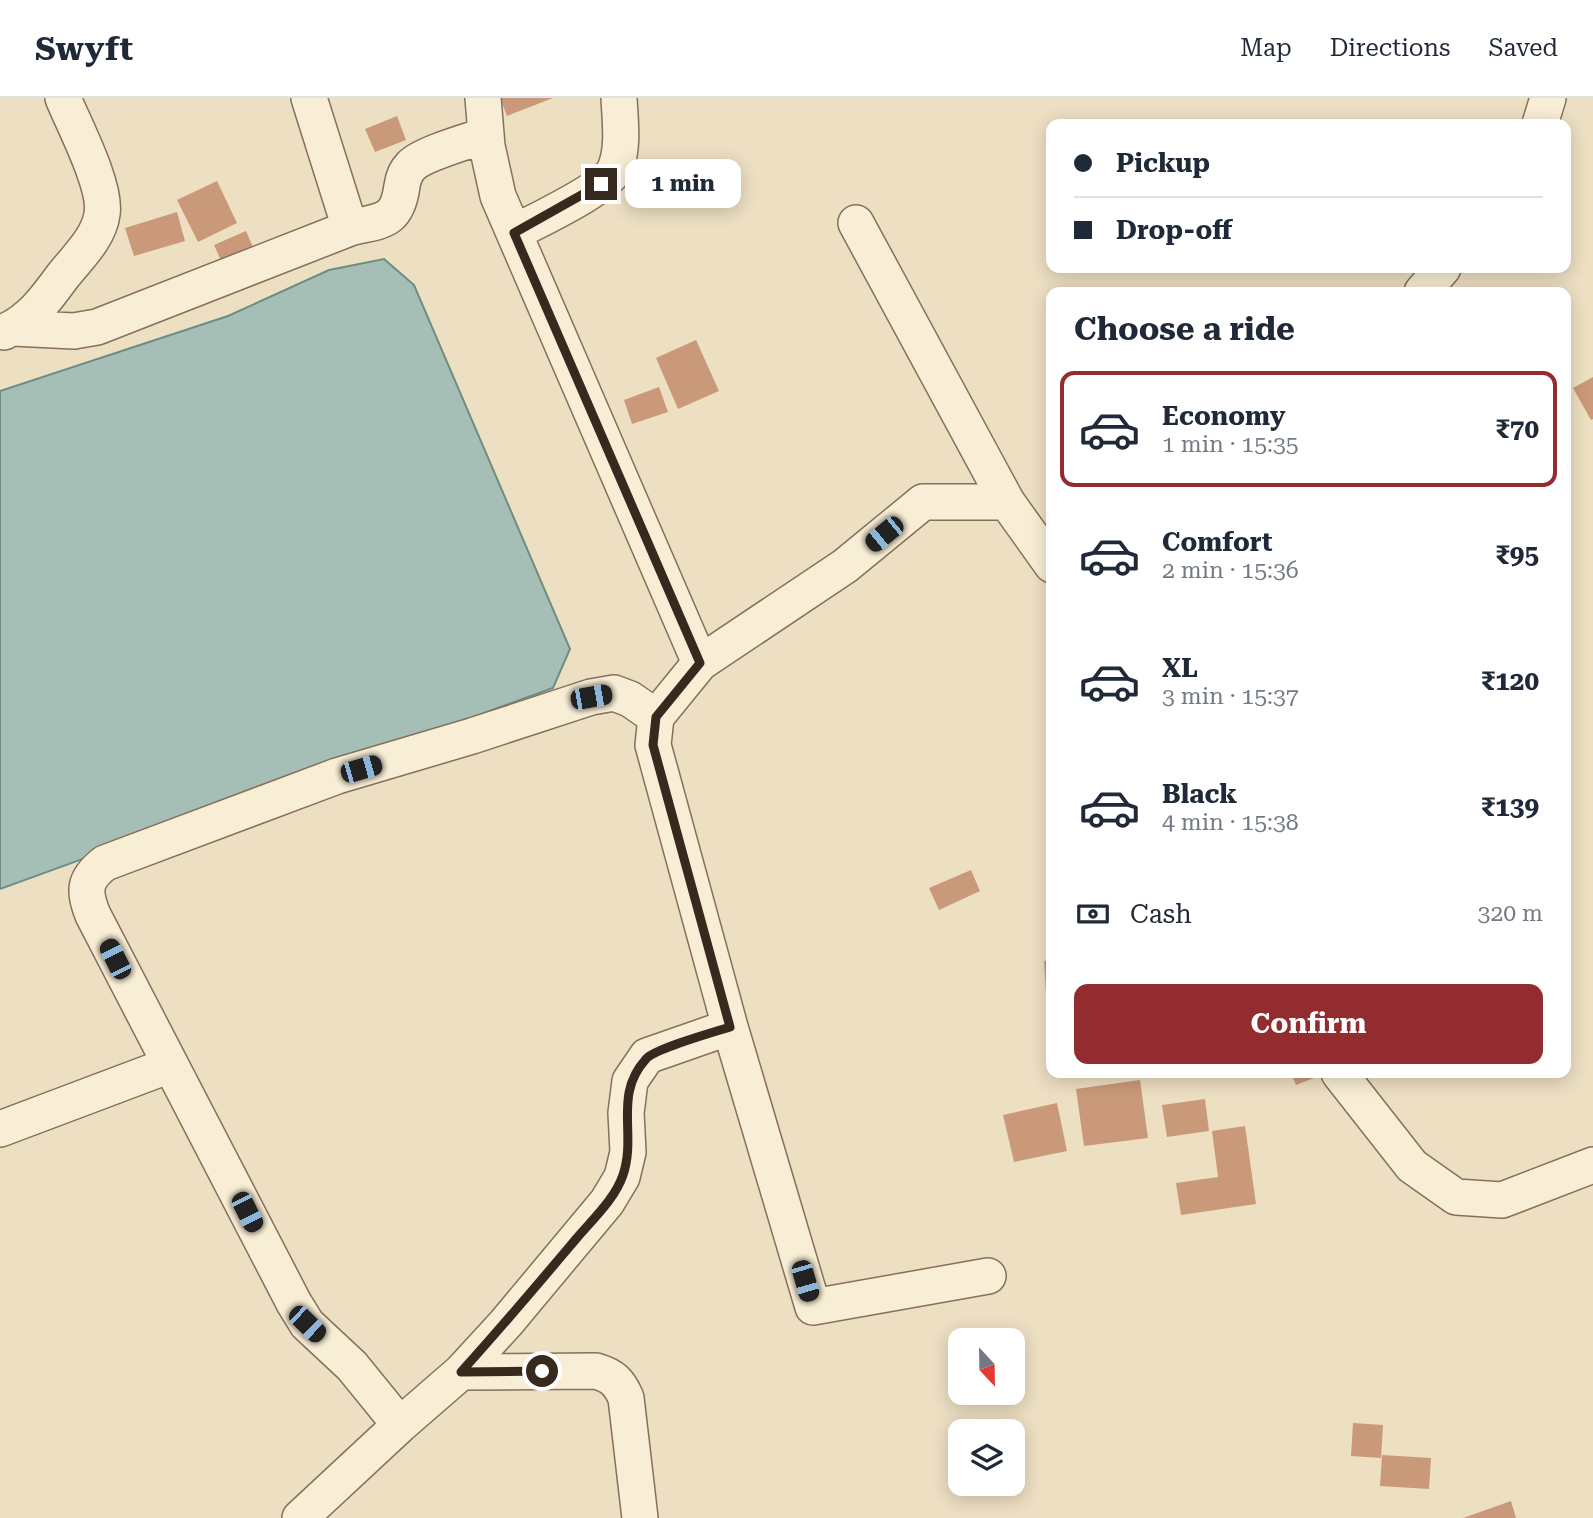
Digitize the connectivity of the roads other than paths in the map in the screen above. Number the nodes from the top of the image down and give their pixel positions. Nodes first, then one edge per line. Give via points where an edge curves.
1 (63, 98) edge
2 (309, 98) edge
3 (482, 98) edge
4 (620, 98) edge
5 (1548, 98) edge
6 (1542, 119) edge
7 (486, 135) junction
8 (856, 223) dead end
9 (350, 228) junction
10 (514, 233) junction
11 (1439, 273) edge
12 (1426, 287) edge
13 (6, 331) edge
14 (1007, 502) junction
15 (1046, 557) edge
16 (700, 663) junction
17 (656, 717) junction
18 (730, 1027) junction
19 (170, 1065) junction
20 (1343, 1078) edge
21 (0, 1129) edge
22 (1593, 1165) edge
23 (988, 1276) dead end
24 (461, 1372) junction
25 (400, 1424) junction
26 (316, 1511) edge
27 (640, 1518) edge

1 - 13 street via 98,184 103,214 94,236 39,307
2 - 9 street
3 - 7 street
4 - 10 street via 620,147 614,170 601,184
5 - 6 street
7 - 9 street via 411,166 394,213
7 - 10 street via 498,196
8 - 14 street
9 - 13 street via 97,327
10 - 16 street
11 - 12 street
14 - 15 street
14 - 16 street via 923,502 845,566
16 - 17 street
17 - 18 street via 653,745
17 - 19 street via 614,693 591,697 337,776 105,863 93,873 86,899
18 - 23 street via 813,1307
18 - 24 street via 648,1056 630,1081 628,1152 622,1177 607,1202
19 - 21 street
19 - 25 street via 307,1324 352,1366
20 - 22 street via 1412,1166 1456,1197 1502,1200
24 - 25 street
24 - 27 street via 596,1371 611,1375 626,1398
25 - 26 street

